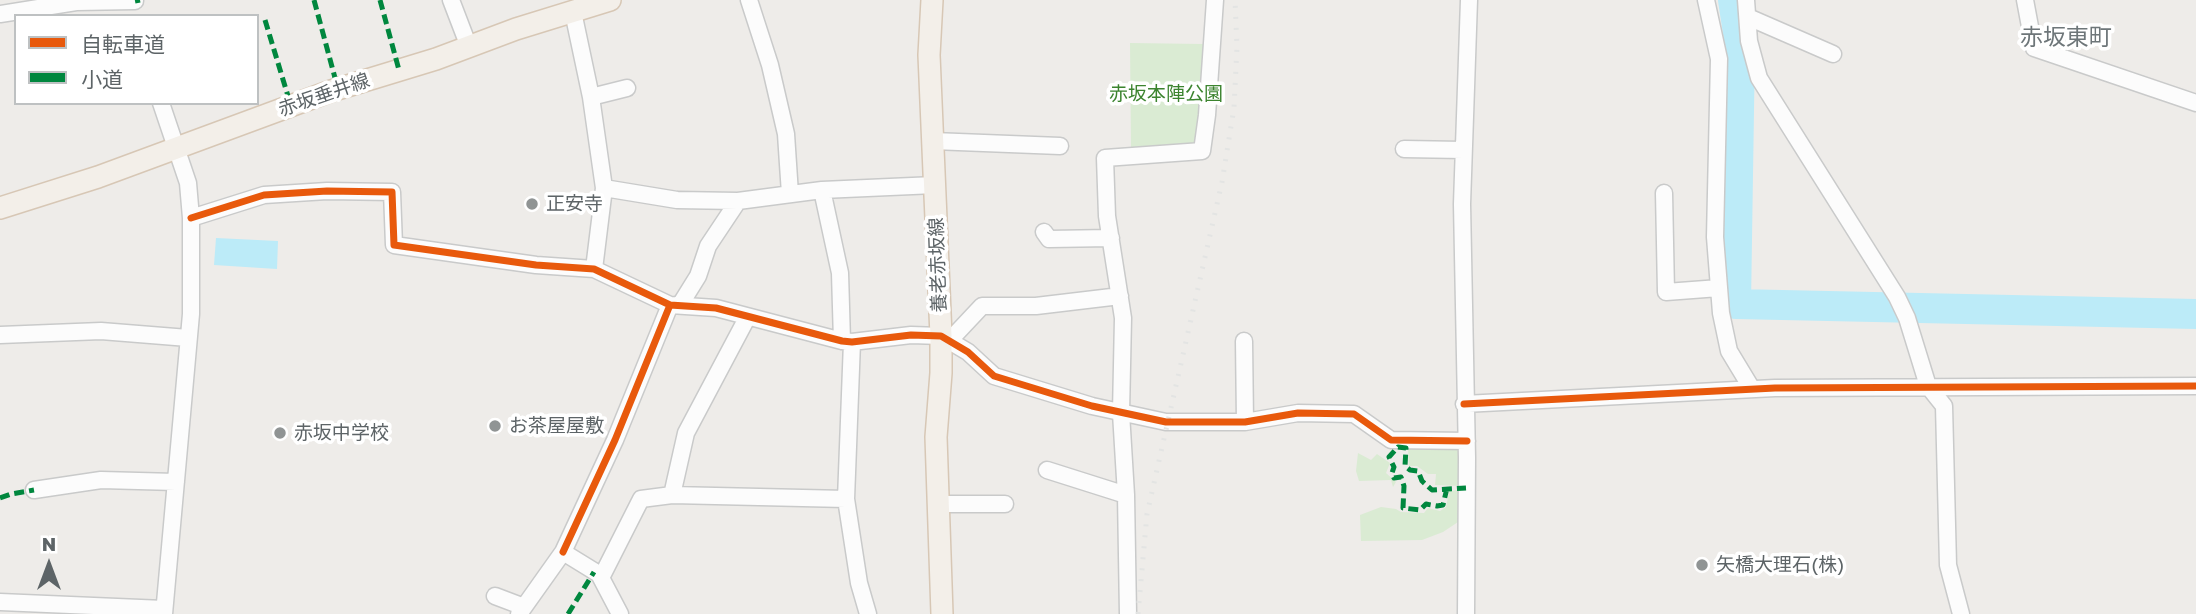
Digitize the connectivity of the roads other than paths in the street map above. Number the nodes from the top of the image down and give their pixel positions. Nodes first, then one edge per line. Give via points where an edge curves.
1 (451, 0) edge
2 (749, 0) edge
3 (932, 0) edge
4 (1215, 0) edge
5 (1469, 0) edge
6 (1706, 0) edge
7 (1746, 0) edge
8 (2025, 0) edge
9 (604, 1) edge
10 (137, 6) edge
11 (573, 12) junction
12 (0, 14) edge
13 (1748, 17) junction
14 (469, 47) junction
15 (1833, 54) dead end
16 (627, 88) dead end
17 (591, 97) junction
18 (2196, 103) edge
19 (162, 105) edge
20 (933, 141) junction
21 (1059, 146) dead end
22 (1404, 149) dead end
23 (175, 150) junction
24 (1463, 150) junction
25 (935, 186) junction
26 (604, 188) junction
27 (822, 190) junction
28 (1664, 193) dead end
29 (790, 194) junction
30 (738, 201) junction
31 (0, 208) edge
32 (191, 218) junction
33 (1044, 232) dead end
34 (1111, 238) junction
35 (594, 269) junction
36 (1719, 288) junction
37 (1120, 296) junction
38 (675, 305) junction
39 (747, 318) junction
40 (0, 335) edge
41 (188, 338) junction
42 (946, 338) junction
43 (1244, 341) dead end
44 (847, 342) junction
45 (1928, 386) junction
46 (2196, 386) edge
47 (1752, 389) junction
48 (1464, 404) junction
49 (1121, 413) junction
50 (1245, 422) junction
51 (1467, 441) junction
52 (1047, 470) dead end
53 (176, 482) junction
54 (34, 490) dead end
55 (673, 495) junction
56 (1126, 495) junction
57 (846, 499) junction
58 (939, 504) junction
59 (1005, 504) dead end
60 (563, 552) junction
61 (599, 575) junction
62 (495, 596) dead end
63 (0, 602) edge
64 (522, 611) edge
65 (164, 612) edge
66 (621, 614) edge
67 (868, 614) edge
68 (942, 614) edge
69 (1128, 614) edge
70 (1466, 614) edge
71 (1961, 614) edge

1 - 14 street
2 - 29 street via 786,134
3 - 20 main road, 養老赤坂線
4 - 34 street via 1202,151 1105,158
5 - 24 street
6 - 36 street via 1719,60 1715,237
7 - 13 street
8 - 18 street via 2034,48
9 - 11 main road, 赤坂垂井線
10 - 12 street via 76,2
11 - 14 main road, 赤坂垂井線
11 - 17 street
13 - 15 street
13 - 45 street via 1759,78 1897,297
14 - 23 main road, 赤坂垂井線 via 331,91
16 - 17 street
17 - 26 street
19 - 23 street
20 - 21 street
20 - 25 main road, 養老赤坂線
22 - 24 street
23 - 31 main road, 赤坂垂井線
23 - 32 street via 188,183
24 - 48 street
25 - 27 street
25 - 42 main road, 養老赤坂線
26 - 30 street via 677,200
26 - 35 street
27 - 29 street
27 - 44 street via 840,273
28 - 36 street via 1666,292
29 - 30 street
30 - 38 street via 708,246 698,276
32 - 35 street via 264,195 392,192 394,245
32 - 41 street
33 - 34 street via 1049,239
34 - 37 street
35 - 38 street
36 - 47 street via 1729,351
37 - 42 street via 1036,306 982,306
37 - 49 street
38 - 39 street via 716,308
38 - 60 street
39 - 44 street
39 - 55 street via 686,433
40 - 41 street via 100,331
41 - 53 street
42 - 44 street via 911,335
42 - 49 street via 994,376
42 - 58 main road, 養老赤坂線 via 936,437
43 - 50 street
44 - 57 street
45 - 46 street
45 - 47 street
45 - 71 street via 1944,406 1948,565
47 - 48 street
48 - 51 street
49 - 50 street via 1166,422
49 - 56 street
50 - 51 street via 1298,413 1354,414 1391,440
51 - 70 street
52 - 56 street
53 - 54 street via 100,480
53 - 65 street
55 - 57 street
55 - 61 street via 641,499
56 - 69 street
57 - 67 street
58 - 59 street
58 - 68 main road, 養老赤坂線
60 - 61 street
60 - 64 street
61 - 66 street
62 - 64 street
63 - 65 street

